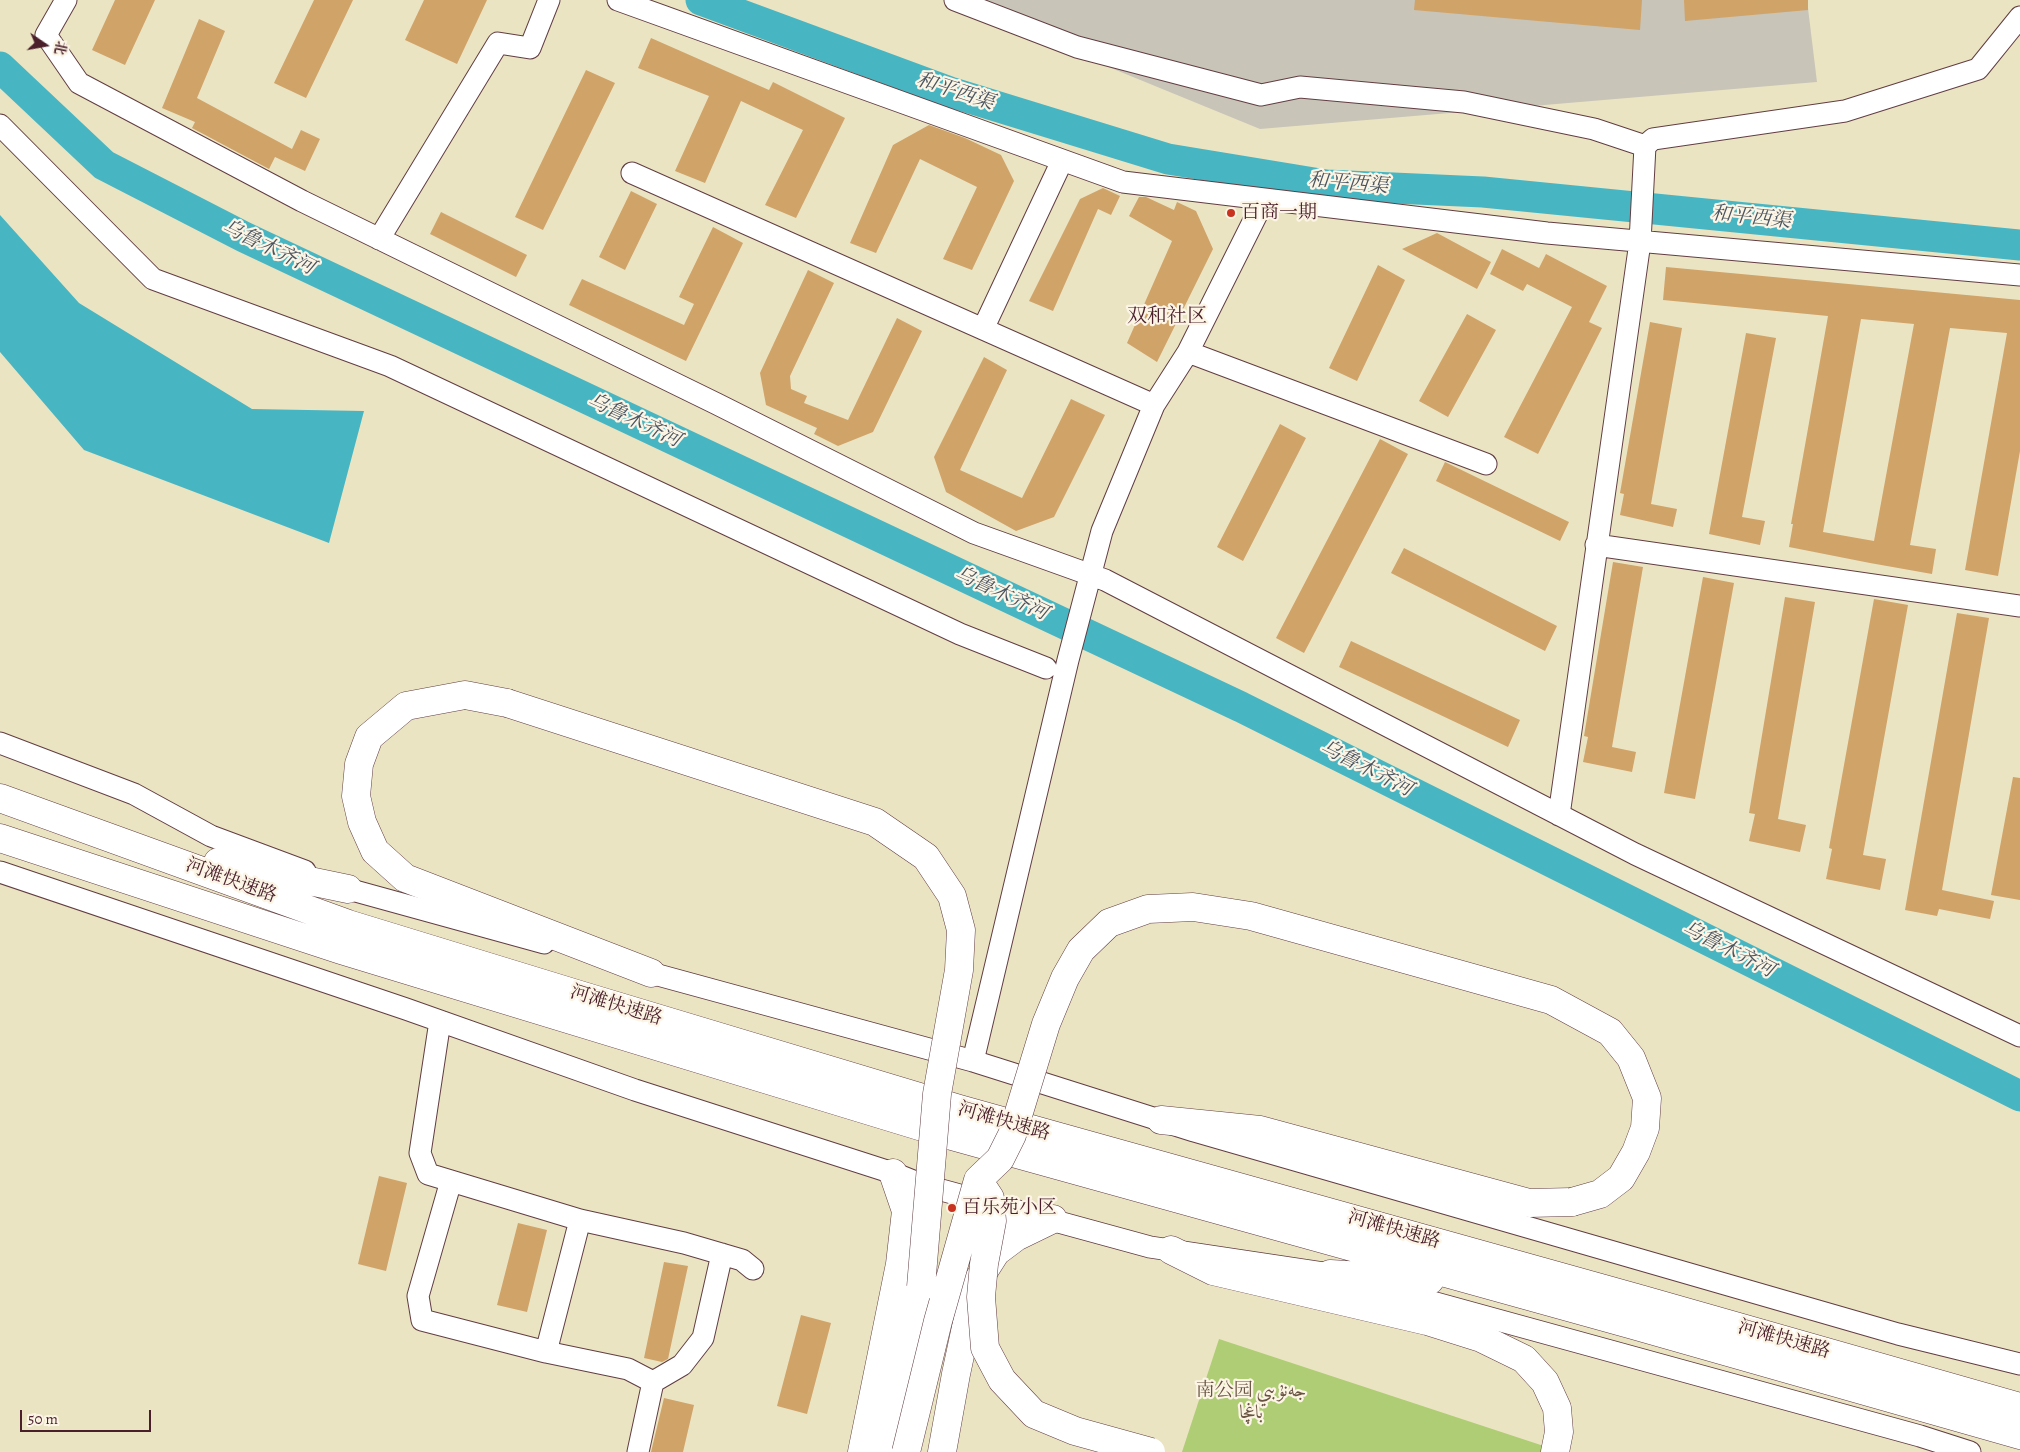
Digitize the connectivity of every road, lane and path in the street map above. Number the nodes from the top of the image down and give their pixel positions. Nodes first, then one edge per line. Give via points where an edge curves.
1 (66, 0) edge
2 (549, 0) edge
3 (618, 0) edge
4 (955, 0) edge
5 (2020, 16) edge
6 (0, 125) edge
7 (1644, 153) junction
8 (1062, 161) junction
9 (632, 173) dead end
10 (1264, 200) junction
11 (379, 239) junction
12 (1640, 241) junction
13 (2020, 274) edge
14 (983, 329) junction
15 (1188, 352) junction
16 (1154, 405) junction
17 (1486, 464) dead end
18 (1596, 546) junction
19 (1087, 584) junction
20 (2020, 606) edge
21 (1046, 668) dead end
22 (0, 743) edge
23 (0, 798) edge
24 (1559, 815) junction
25 (0, 838) edge
26 (136, 847) junction
27 (0, 872) edge
28 (348, 889) junction
29 (651, 973) junction
30 (440, 1021) junction
31 (2020, 1036) edge
32 (973, 1061) junction
33 (1161, 1120) junction
34 (901, 1177) junction
35 (978, 1180) junction
36 (451, 1181) junction
37 (1054, 1219) junction
38 (580, 1220) junction
39 (1171, 1250) junction
40 (722, 1254) junction
41 (753, 1269) dead end
42 (1330, 1274) junction
43 (1480, 1283) junction
44 (546, 1352) junction
45 (2020, 1364) edge
46 (652, 1382) junction
47 (2020, 1406) edge
48 (2020, 1435) edge
49 (638, 1452) edge
50 (862, 1452) edge
51 (872, 1452) edge
52 (882, 1452) edge
53 (906, 1452) edge
54 (916, 1452) edge
55 (942, 1452) edge
56 (1151, 1452) edge
57 (1556, 1452) edge
58 (1970, 1452) edge

1 - 11 street via 46,35 79,83
2 - 11 street via 530,48 498,43
3 - 8 street
4 - 7 street via 1077,47 1261,95 1300,87 1464,102 1594,129
5 - 7 street via 1978,69 1845,111 1652,140
6 - 21 street via 153,279 390,366 951,630
7 - 12 street
8 - 10 street via 1123,182
8 - 14 street
9 - 14 street
10 - 12 street
10 - 15 street
11 - 19 street via 974,533
12 - 13 street
12 - 18 street
14 - 16 street
15 - 16 street
15 - 17 street
16 - 19 street via 1102,531
18 - 20 street
18 - 24 street
19 - 24 street via 1105,580
19 - 32 street
22 - 28 street via 134,794 210,836
23 - 26 main road, 河滩快速路
24 - 31 street
25 - 43 main road, 河滩快速路 via 341,950 952,1136
26 - 28 main road
26 - 47 main road, 河滩快速路 via 348,924 959,1109
27 - 30 street
28 - 29 street
29 - 32 street
29 - 52 main road, bridge via 405,878 376,851 362,822 356,796 359,764 369,737 406,706 465,695 507,703 875,822 926,857 952,896 961,930 959,970 937,1094 921,1287
30 - 34 street via 635,1090
30 - 36 street via 420,1153 428,1174
32 - 33 street
33 - 35 main road, bridge via 1260,1130 1529,1203 1572,1202 1600,1194 1620,1178 1636,1152 1645,1128 1647,1098 1631,1058 1610,1032 1551,1000 1251,916 1193,907 1148,909 1109,923 1081,950 1046,1024 1012,1135 1000,1160
33 - 45 street via 1898,1334
34 - 37 street
34 - 50 main road via 906,1210 900,1264
34 - 51 main road via 919,1211 914,1271
35 - 53 main road, bridge via 938,1321
35 - 56 main road, bridge via 990,1198 992,1221 980,1297 985,1348 1002,1380 1034,1414 1074,1431
36 - 38 street
36 - 44 street via 418,1296 422,1320
37 - 39 street
37 - 54 main road via 1009,1224 982,1241 968,1259 952,1290
37 - 55 main road via 1016,1237 996,1252 975,1285
38 - 40 street
38 - 44 street
39 - 42 street
39 - 57 main road via 1213,1271 1427,1321 1481,1338 1524,1359 1545,1382 1557,1408 1559,1432
40 - 41 street via 742,1260
40 - 46 street via 703,1338 682,1365
42 - 43 main road
42 - 58 street
43 - 48 main road, 河滩快速路
44 - 46 street via 628,1369
46 - 49 street

